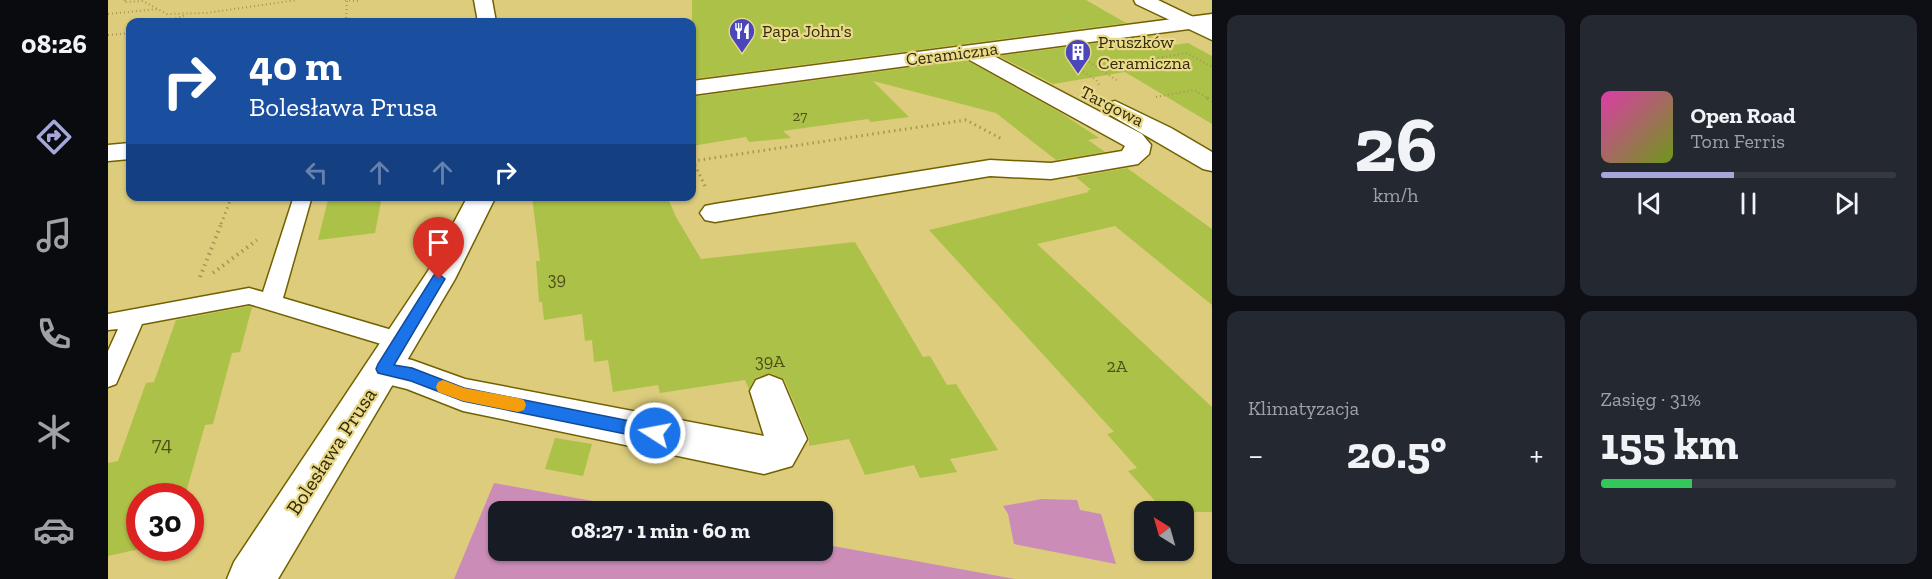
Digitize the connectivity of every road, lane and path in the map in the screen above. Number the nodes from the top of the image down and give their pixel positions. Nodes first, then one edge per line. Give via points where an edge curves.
1 (125, 0) edge
2 (297, 0) edge
3 (346, 0) edge
4 (358, 0) edge
5 (483, 0) edge
6 (1143, 0) edge
7 (143, 1) edge
8 (158, 9) junction
9 (192, 13) junction
10 (108, 14) edge
11 (176, 18) edge
12 (346, 18) edge
13 (486, 18) edge
14 (1212, 20) edge
15 (1191, 23) junction
16 (126, 33) edge
17 (1212, 34) edge
18 (108, 35) edge
19 (1014, 46) junction
20 (970, 52) junction
21 (1084, 59) dead end
22 (1212, 67) edge
23 (1098, 68) junction
24 (696, 87) edge
25 (1127, 87) dead end
26 (1155, 97) dead end
27 (1212, 101) edge
28 (996, 143) dead end
29 (126, 151) edge
30 (108, 153) edge
31 (696, 161) edge
32 (1212, 163) edge
33 (696, 167) edge
34 (707, 191) dead end
35 (230, 201) edge
36 (480, 201) edge
37 (302, 202) edge
38 (715, 213) dead end
39 (271, 302) junction
40 (134, 317) junction
41 (108, 322) edge
42 (392, 355) junction
43 (108, 377) edge
44 (769, 391) dead end
45 (251, 579) edge

1 - 7 path
2 - 9 path
3 - 4 path
3 - 12 path
5 - 13 street
6 - 15 street
7 - 8 path
8 - 9 path via 167,14
8 - 10 path
9 - 11 path
14 - 15 street, Ceramiczna
15 - 17 street
15 - 19 street, Ceramiczna
16 - 18 path
19 - 20 street, Ceramiczna
19 - 32 street, Targowa via 1062,81
20 - 24 street, Ceramiczna
20 - 38 street via 1133,139 1138,145 1136,154 1051,171 990,168
21 - 23 path
22 - 23 path via 1186,53
23 - 25 path
26 - 27 path via 1194,90
28 - 31 path via 1007,141 966,120
29 - 30 street
33 - 34 path
35 - 37 path via 197,286
36 - 42 street, Bolesława Prusa
37 - 39 lane
39 - 40 lane via 249,296
39 - 42 lane
40 - 41 lane
40 - 43 lane
42 - 44 street via 412,375 463,394 764,455 777,453 787,439
42 - 45 street, Bolesława Prusa

